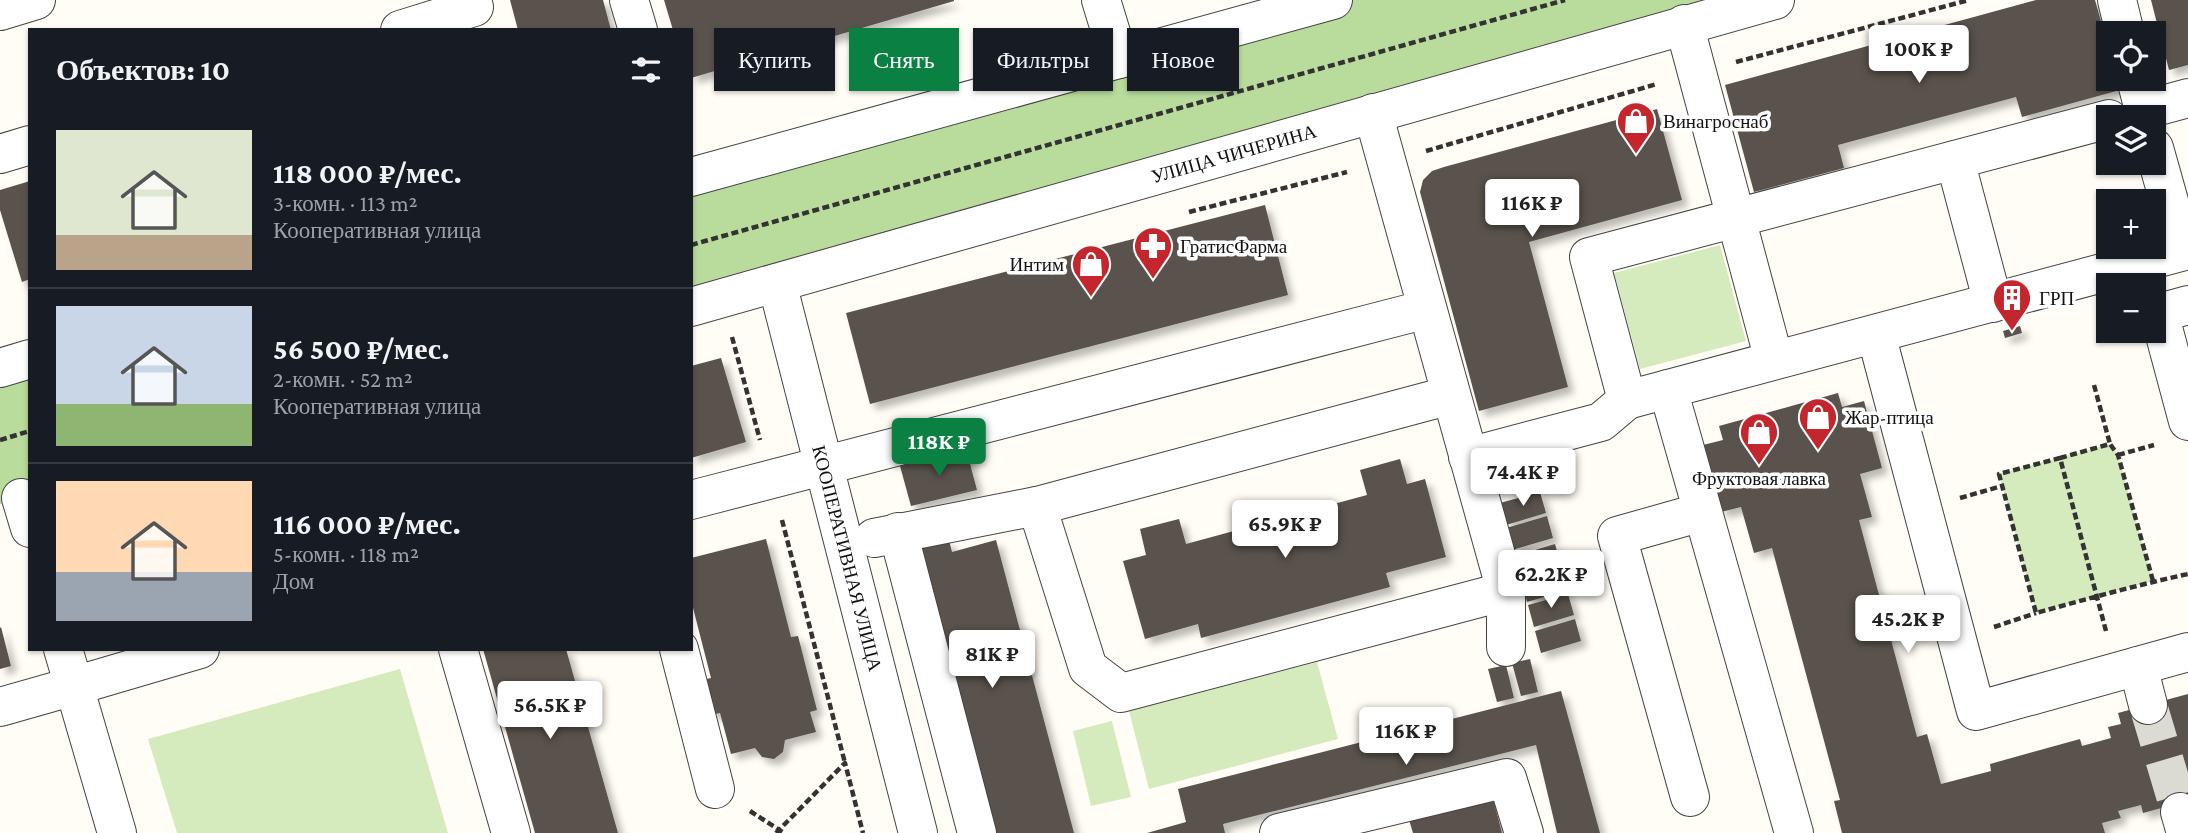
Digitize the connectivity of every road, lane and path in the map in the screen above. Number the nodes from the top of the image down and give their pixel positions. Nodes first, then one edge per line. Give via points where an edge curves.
1 (36, 0) edge
2 (472, 0) edge
3 (629, 0) edge
4 (1101, 0) edge
5 (1333, 0) edge
6 (1564, 0) edge
7 (1775, 0) edge
8 (2117, 0) edge
9 (0, 11) edge
10 (2122, 21) edge
11 (1684, 24) junction
12 (406, 28) edge
13 (637, 28) edge
14 (1119, 59) junction
15 (2188, 98) edge
16 (2147, 105) edge
17 (1373, 113) junction
18 (2096, 118) edge
19 (28, 146) edge
20 (0, 154) edge
21 (1955, 160) junction
22 (2162, 175) edge
23 (693, 176) edge
24 (1737, 218) junction
25 (693, 244) edge
26 (2185, 251) edge
27 (777, 283) junction
28 (1993, 303) junction
29 (2188, 305) edge
30 (693, 306) edge
31 (1427, 309) junction
32 (730, 330) dead end
33 (1876, 334) junction
34 (28, 360) edge
35 (1774, 360) junction
36 (0, 368) edge
37 (2094, 385) dead end
38 (1668, 389) junction
39 (1451, 395) junction
40 (1627, 400) junction
41 (2188, 421) edge
42 (28, 432) edge
43 (0, 440) edge
44 (2110, 444) junction
45 (1468, 457) junction
46 (2060, 458) junction
47 (824, 464) junction
48 (771, 478) junction
49 (693, 499) edge
50 (1037, 506) junction
51 (1702, 512) junction
52 (898, 532) junction
53 (844, 546) junction
54 (2188, 574) edge
55 (2153, 581) junction
56 (1506, 591) junction
57 (2097, 596) junction
58 (1506, 647) dead end
59 (64, 651) edge
60 (194, 651) edge
61 (459, 651) edge
62 (680, 651) edge
63 (2188, 652) edge
64 (2128, 670) junction
65 (74, 686) junction
66 (2148, 705) tunnel mouth
67 (0, 707) edge
68 (845, 763) junction
69 (715, 789) dead end
70 (1690, 797) dead end
71 (1379, 822) edge
72 (117, 833) edge
73 (511, 833) edge
74 (776, 833) edge
75 (863, 833) edge
76 (918, 833) edge
77 (977, 833) edge
78 (1279, 833) edge
79 (1524, 833) edge
80 (1794, 833) edge

1 - 9 street
2 - 12 street via 474,7
3 - 13 street
4 - 14 street
5 - 14 street
6 - 25 path
7 - 11 street, УЛИЦА ЧИЧЕРИНА
8 - 10 street
11 - 17 street, УЛИЦА ЧИЧЕРИНА
11 - 24 street
14 - 23 street
15 - 16 street
17 - 27 street, УЛИЦА ЧИЧЕРИНА
17 - 31 street
18 - 21 street
19 - 20 street
21 - 24 street
21 - 28 street
22 - 26 street
24 - 35 street
24 - 40 street via 1589,257
26 - 28 street
27 - 30 street, УЛИЦА ЧИЧЕРИНА
27 - 47 street, КООПЕРАТИВНАЯ УЛИЦА
28 - 33 street
29 - 41 street via 2159,313
31 - 39 street
31 - 47 street
32 - 48 path
33 - 35 street
33 - 64 street via 1976,712
34 - 36 street
35 - 38 street
37 - 44 path
38 - 40 street
38 - 51 street
39 - 45 street
39 - 50 street
40 - 45 street via 1601,422
42 - 43 path
44 - 46 path
44 - 55 path via 2118,455
45 - 56 street
46 - 57 path
46 - 57 path via 1999,474 2036,613
47 - 48 street
47 - 53 street, КООПЕРАТИВНАЯ УЛИЦА
48 - 49 street
48 - 68 path
50 - 52 street
50 - 56 street via 1088,668 1121,693
51 - 70 street via 1617,536
51 - 80 street
52 - 53 street
52 - 77 street
53 - 76 street, КООПЕРАТИВНАЯ УЛИЦА
54 - 55 path
55 - 57 path
56 - 58 street
57 - 64 path
59 - 65 street
60 - 65 street
61 - 73 street
62 - 69 street
63 - 64 street
64 - 66 street
65 - 67 street
65 - 72 street
68 - 74 path
68 - 75 path
71 - 78 street
71 - 79 street via 1507,778

